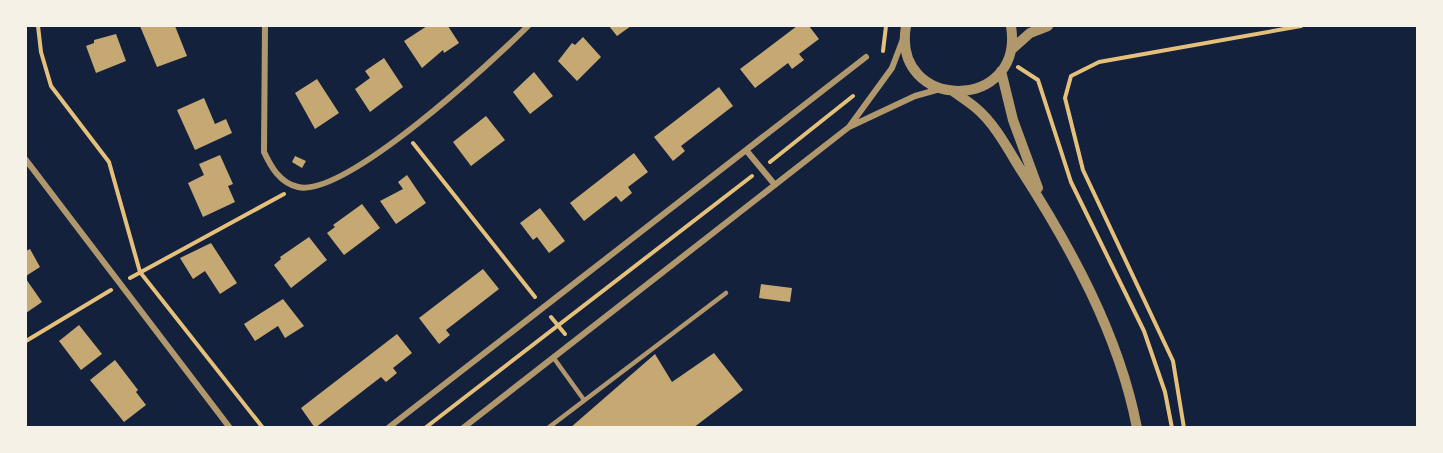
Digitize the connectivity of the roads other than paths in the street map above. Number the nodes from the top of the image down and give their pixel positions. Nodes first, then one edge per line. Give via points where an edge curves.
1 (265, 26) edge
2 (528, 26) edge
3 (1011, 26) edge
4 (1048, 26) edge
5 (905, 31) edge
6 (1011, 50) junction
7 (866, 57) dead end
8 (1001, 71) junction
9 (941, 89) junction
10 (954, 92) junction
11 (849, 128) junction
12 (746, 150) junction
13 (26, 160) edge
14 (775, 185) junction
15 (1046, 208) junction
16 (726, 293) dead end
17 (553, 357) junction
18 (584, 400) junction
19 (230, 428) edge
20 (388, 428) edge
21 (463, 428) edge
22 (548, 428) edge
23 (1137, 428) edge

1 - 2 street via 264,152 282,179 298,187 315,187 331,182 405,133 484,69
3 - 6 street
4 - 6 street via 1030,33
5 - 9 street via 906,50 918,74
5 - 11 street via 892,68
6 - 8 street
7 - 12 street
8 - 10 street via 980,87
8 - 15 street via 1013,120
9 - 10 street
9 - 11 street via 915,96
10 - 15 street via 978,108
11 - 14 street
12 - 14 street
12 - 20 street
13 - 19 street
14 - 17 street
15 - 23 street via 1116,348
16 - 18 lane
17 - 18 lane
17 - 21 street
18 - 22 lane

